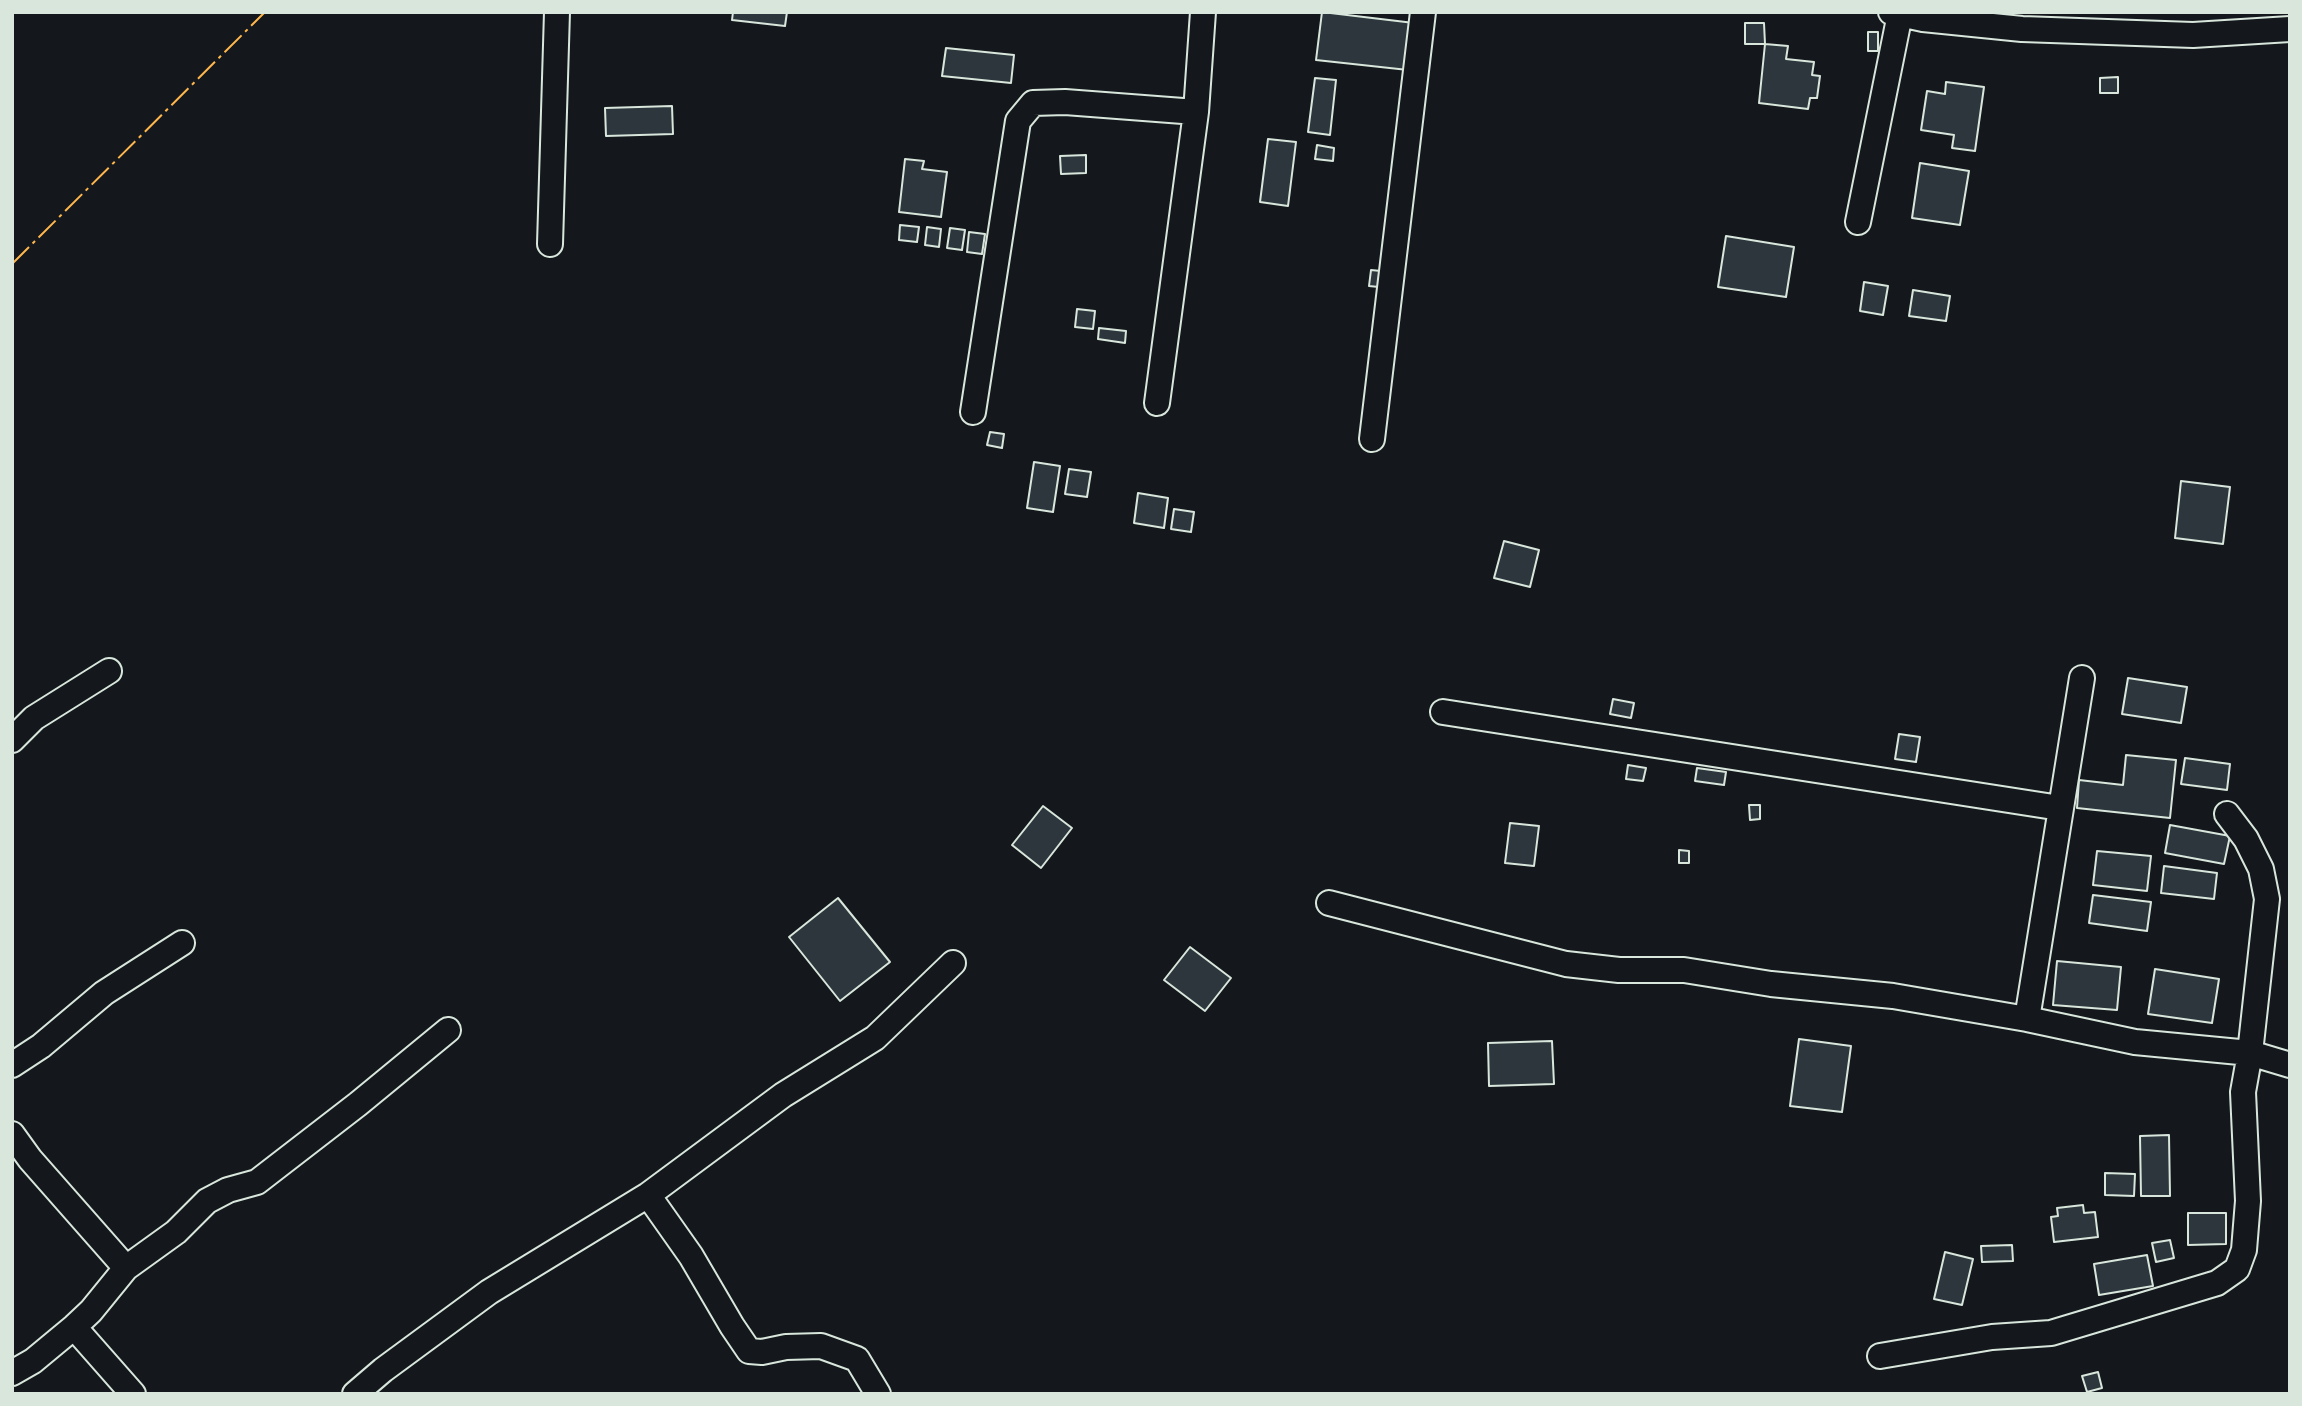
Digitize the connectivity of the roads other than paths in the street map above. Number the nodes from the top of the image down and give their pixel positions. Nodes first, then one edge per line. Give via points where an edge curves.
1 (557, 12) edge
2 (1203, 12) edge
3 (1423, 12) edge
4 (1896, 13) edge
5 (2194, 23) edge
6 (2290, 29) edge
7 (1196, 112) junction
8 (1858, 222) dead end
9 (550, 244) dead end
10 (1157, 403) dead end
11 (974, 412) dead end
12 (1372, 439) dead end
13 (108, 671) dead end
14 (2082, 678) dead end
15 (1443, 712) dead end
16 (12, 740) edge
17 (2060, 808) junction
18 (2227, 814) dead end
19 (1329, 903) dead end
20 (182, 943) dead end
21 (953, 963) dead end
22 (2027, 1019) junction
23 (448, 1030) dead end
24 (2250, 1053) junction
25 (12, 1065) edge
26 (2290, 1065) edge
27 (12, 1134) edge
28 (648, 1195) junction
29 (126, 1268) junction
30 (74, 1327) junction
31 (1880, 1356) dead end
32 (12, 1373) edge
33 (134, 1394) edge
34 (355, 1394) edge
35 (878, 1394) edge

1 - 9 street
2 - 7 street
3 - 12 street
4 - 5 street via 2022,29
4 - 8 street
5 - 6 street
7 - 10 street
7 - 11 street via 1033,103 1018,121
13 - 16 street via 34,718
14 - 17 street
15 - 17 street
17 - 22 street
18 - 24 street via 2261,869 2267,899
19 - 22 street via 1566,964 1684,971 1893,996
20 - 25 street via 104,993
21 - 28 street via 875,1038 783,1095
22 - 24 street via 2135,1042
23 - 29 street via 257,1182 207,1202 176,1232
24 - 26 street
24 - 31 street via 2243,1092 2248,1202 2244,1250 2237,1269 2217,1283 2051,1333
27 - 29 street
28 - 34 street via 489,1292
28 - 35 street via 749,1351 821,1346 857,1359
29 - 30 street
30 - 32 street
30 - 33 street

